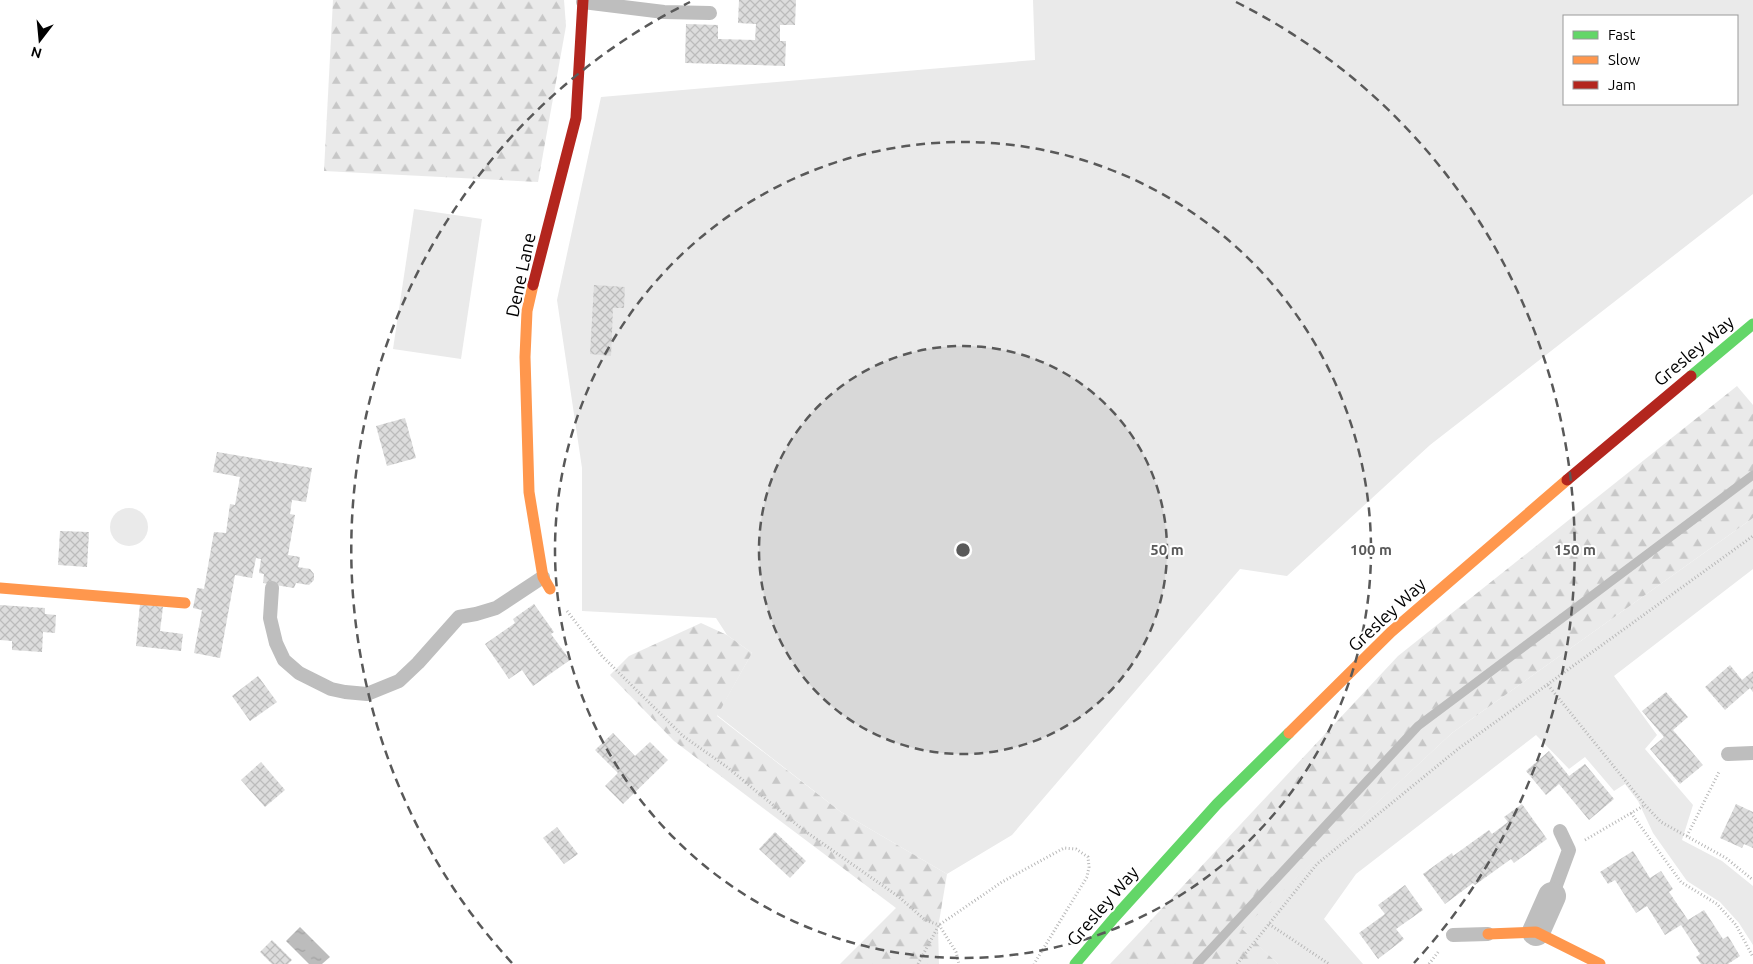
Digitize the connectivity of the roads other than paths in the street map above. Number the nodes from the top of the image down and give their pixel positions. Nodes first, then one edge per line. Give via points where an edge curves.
1 (583, 1) edge
2 (710, 13) dead end
3 (1750, 334) edge
4 (547, 583) joint
5 (0, 588) edge
6 (272, 588) dead end
7 (185, 604) dead end
8 (1753, 753) edge
9 (1728, 754) road end
10 (1560, 832) dead end
11 (1552, 896) joint
12 (1536, 932) junction
13 (1488, 934) joint
14 (1453, 935) dead end
15 (1075, 964) edge
16 (1600, 964) edge

1 - 2 lane via 664,12
1 - 4 street, Dene Lane via 576,118 528,311 529,492
3 - 15 street, Gresley Way via 1547,497 1391,632 1217,804
4 - 6 lane via 496,608 460,617 399,680 367,694 330,689 284,660 270,618
5 - 7 street
8 - 9 lane
10 - 11 lane via 1569,850
11 - 12 street
12 - 13 street
12 - 16 street
13 - 14 lane

